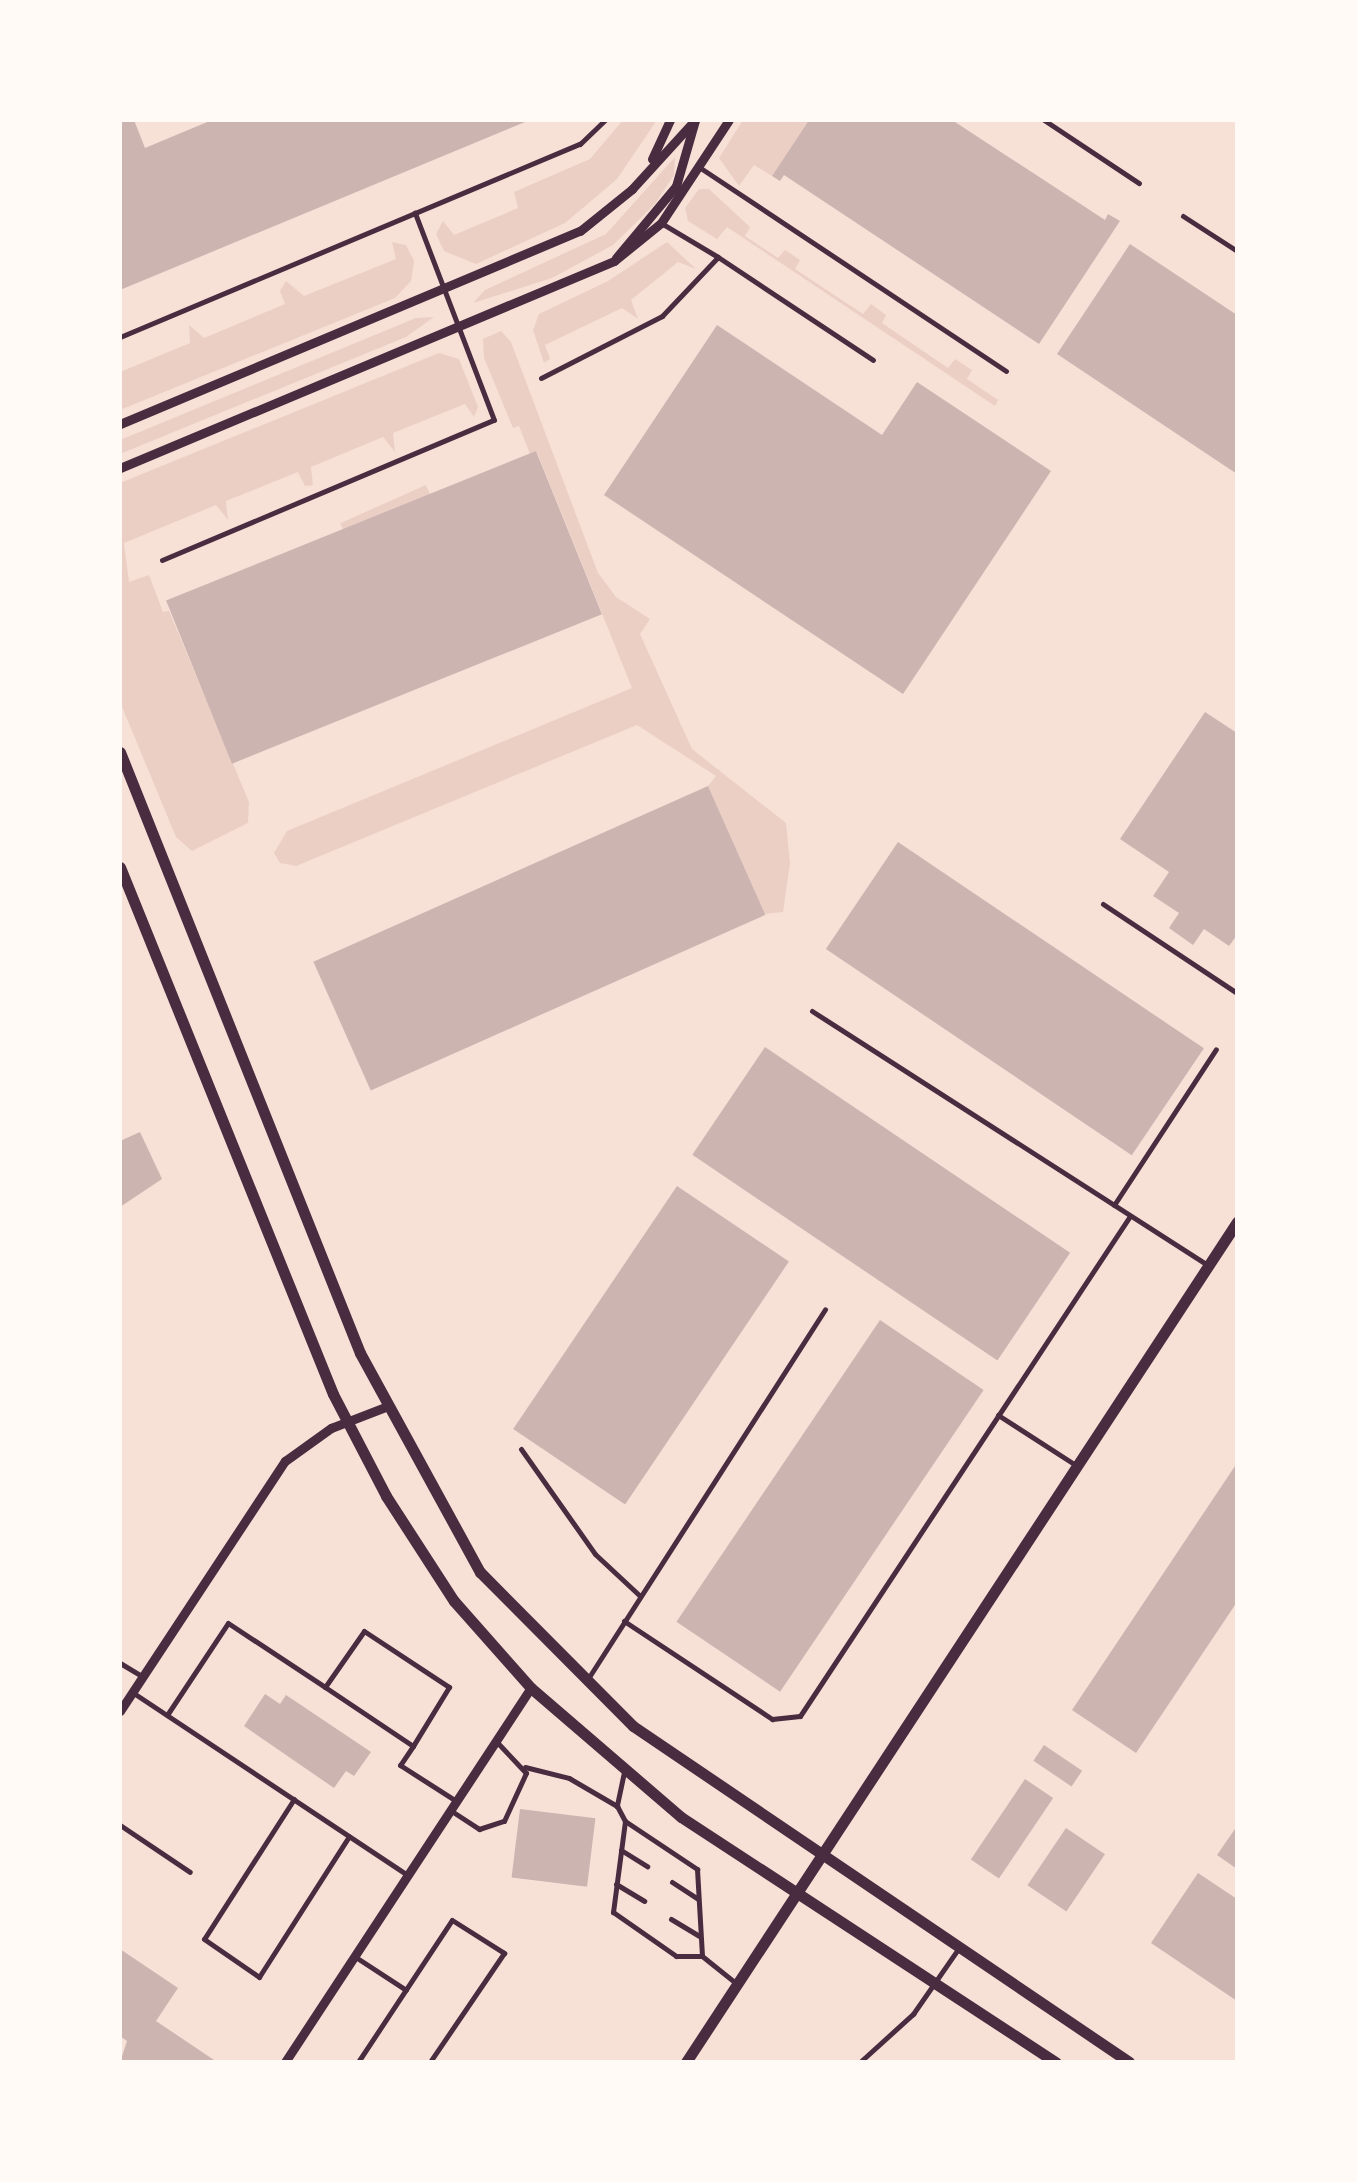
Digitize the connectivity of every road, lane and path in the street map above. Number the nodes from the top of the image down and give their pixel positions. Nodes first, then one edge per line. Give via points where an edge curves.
1 (605, 120) edge
2 (670, 120) edge
3 (695, 120) edge
4 (729, 120) edge
5 (1044, 120) edge
6 (649, 166) junction
7 (702, 169) junction
8 (1139, 183) dead end
9 (415, 213) junction
10 (1183, 216) dead end
11 (661, 223) junction
12 (1237, 252) edge
13 (718, 257) junction
14 (614, 261) junction
15 (445, 293) junction
16 (458, 331) junction
17 (120, 337) edge
18 (874, 360) dead end
19 (1006, 371) dead end
20 (541, 378) dead end
21 (120, 424) edge
22 (120, 468) edge
23 (162, 560) dead end
24 (120, 752) edge
25 (120, 867) edge
26 (1103, 904) dead end
27 (1237, 994) edge
28 (812, 1012) dead end
29 (1216, 1050) dead end
30 (1114, 1205) junction
31 (1130, 1216) junction
32 (1237, 1222) edge
33 (1208, 1266) junction
34 (826, 1309) dead end
35 (388, 1406) junction
36 (998, 1415) junction
37 (347, 1420) junction
38 (521, 1448) dead end
39 (1076, 1466) junction
40 (640, 1596) junction
41 (624, 1621) junction
42 (120, 1663) edge
43 (143, 1677) junction
44 (585, 1682) junction
45 (325, 1687) junction
46 (530, 1688) junction
47 (132, 1692) junction
48 (120, 1711) edge
49 (166, 1715) junction
50 (496, 1741) junction
51 (413, 1746) junction
52 (525, 1768) junction
53 (624, 1772) junction
54 (294, 1799) junction
55 (453, 1806) junction
56 (618, 1806) junction
57 (625, 1821) junction
58 (120, 1825) edge
59 (349, 1836) junction
60 (621, 1850) junction
61 (820, 1856) junction
62 (647, 1866) dead end
63 (190, 1872) dead end
64 (408, 1875) junction
65 (672, 1882) dead end
66 (616, 1884) junction
67 (797, 1890) junction
68 (697, 1898) junction
69 (644, 1901) dead end
70 (671, 1918) dead end
71 (699, 1936) junction
72 (958, 1949) junction
73 (354, 1956) junction
74 (702, 1956) junction
75 (936, 1982) junction
76 (736, 1984) junction
77 (406, 1990) junction
78 (693, 2060) edge
79 (284, 2062) edge
80 (358, 2062) edge
81 (430, 2062) edge
82 (860, 2062) edge
83 (1056, 2062) edge
84 (1129, 2062) edge

1 - 9 lane via 580,144
2 - 6 street
3 - 6 street
3 - 14 street via 676,186
4 - 7 street
5 - 8 lane
6 - 15 street via 611,210 580,232
7 - 11 street
7 - 19 lane
9 - 15 lane
9 - 17 lane
10 - 12 lane
11 - 13 lane
11 - 14 street
13 - 18 lane
13 - 20 lane via 662,316
14 - 16 street
15 - 16 lane
15 - 21 street
16 - 22 street
16 - 23 lane via 494,420
24 - 35 street via 360,1353
25 - 37 street
26 - 27 lane
28 - 30 lane
29 - 30 lane
30 - 31 lane
31 - 33 lane
31 - 36 lane
32 - 33 street
33 - 39 street
34 - 40 lane
35 - 37 street
35 - 44 street via 480,1572
36 - 39 lane
36 - 41 lane via 800,1716 772,1719
37 - 43 street via 285,1461
37 - 46 street via 454,1601
38 - 40 lane via 596,1554
39 - 61 street
40 - 41 lane
41 - 44 lane
42 - 43 lane
43 - 47 street
44 - 61 street via 633,1726
45 - 49 lane via 228,1623
45 - 51 lane
45 - 51 lane via 364,1630 449,1687
46 - 50 street
46 - 53 street
47 - 48 street
47 - 49 lane
49 - 54 lane
50 - 52 lane
50 - 55 street
51 - 55 lane via 400,1765
52 - 55 lane via 514,1806 497,1828 479,1829
52 - 56 lane via 568,1778
53 - 56 lane
53 - 67 street via 681,1817
54 - 59 lane
54 - 59 lane via 204,1939 259,1978
55 - 64 street
56 - 57 lane
57 - 60 lane
57 - 68 lane via 698,1869
58 - 63 lane
59 - 64 lane
60 - 62 lane
60 - 66 lane
61 - 67 street
61 - 72 street
64 - 73 street
65 - 68 lane
66 - 69 lane
66 - 74 lane via 612,1912 676,1956
67 - 75 street
67 - 76 street
68 - 71 lane
70 - 71 lane
71 - 74 lane
72 - 75 lane
72 - 84 street
73 - 77 lane
73 - 79 street
74 - 76 lane
75 - 82 lane via 913,2014
75 - 83 street
76 - 78 street
77 - 80 lane
77 - 81 lane via 452,1920 504,1953

